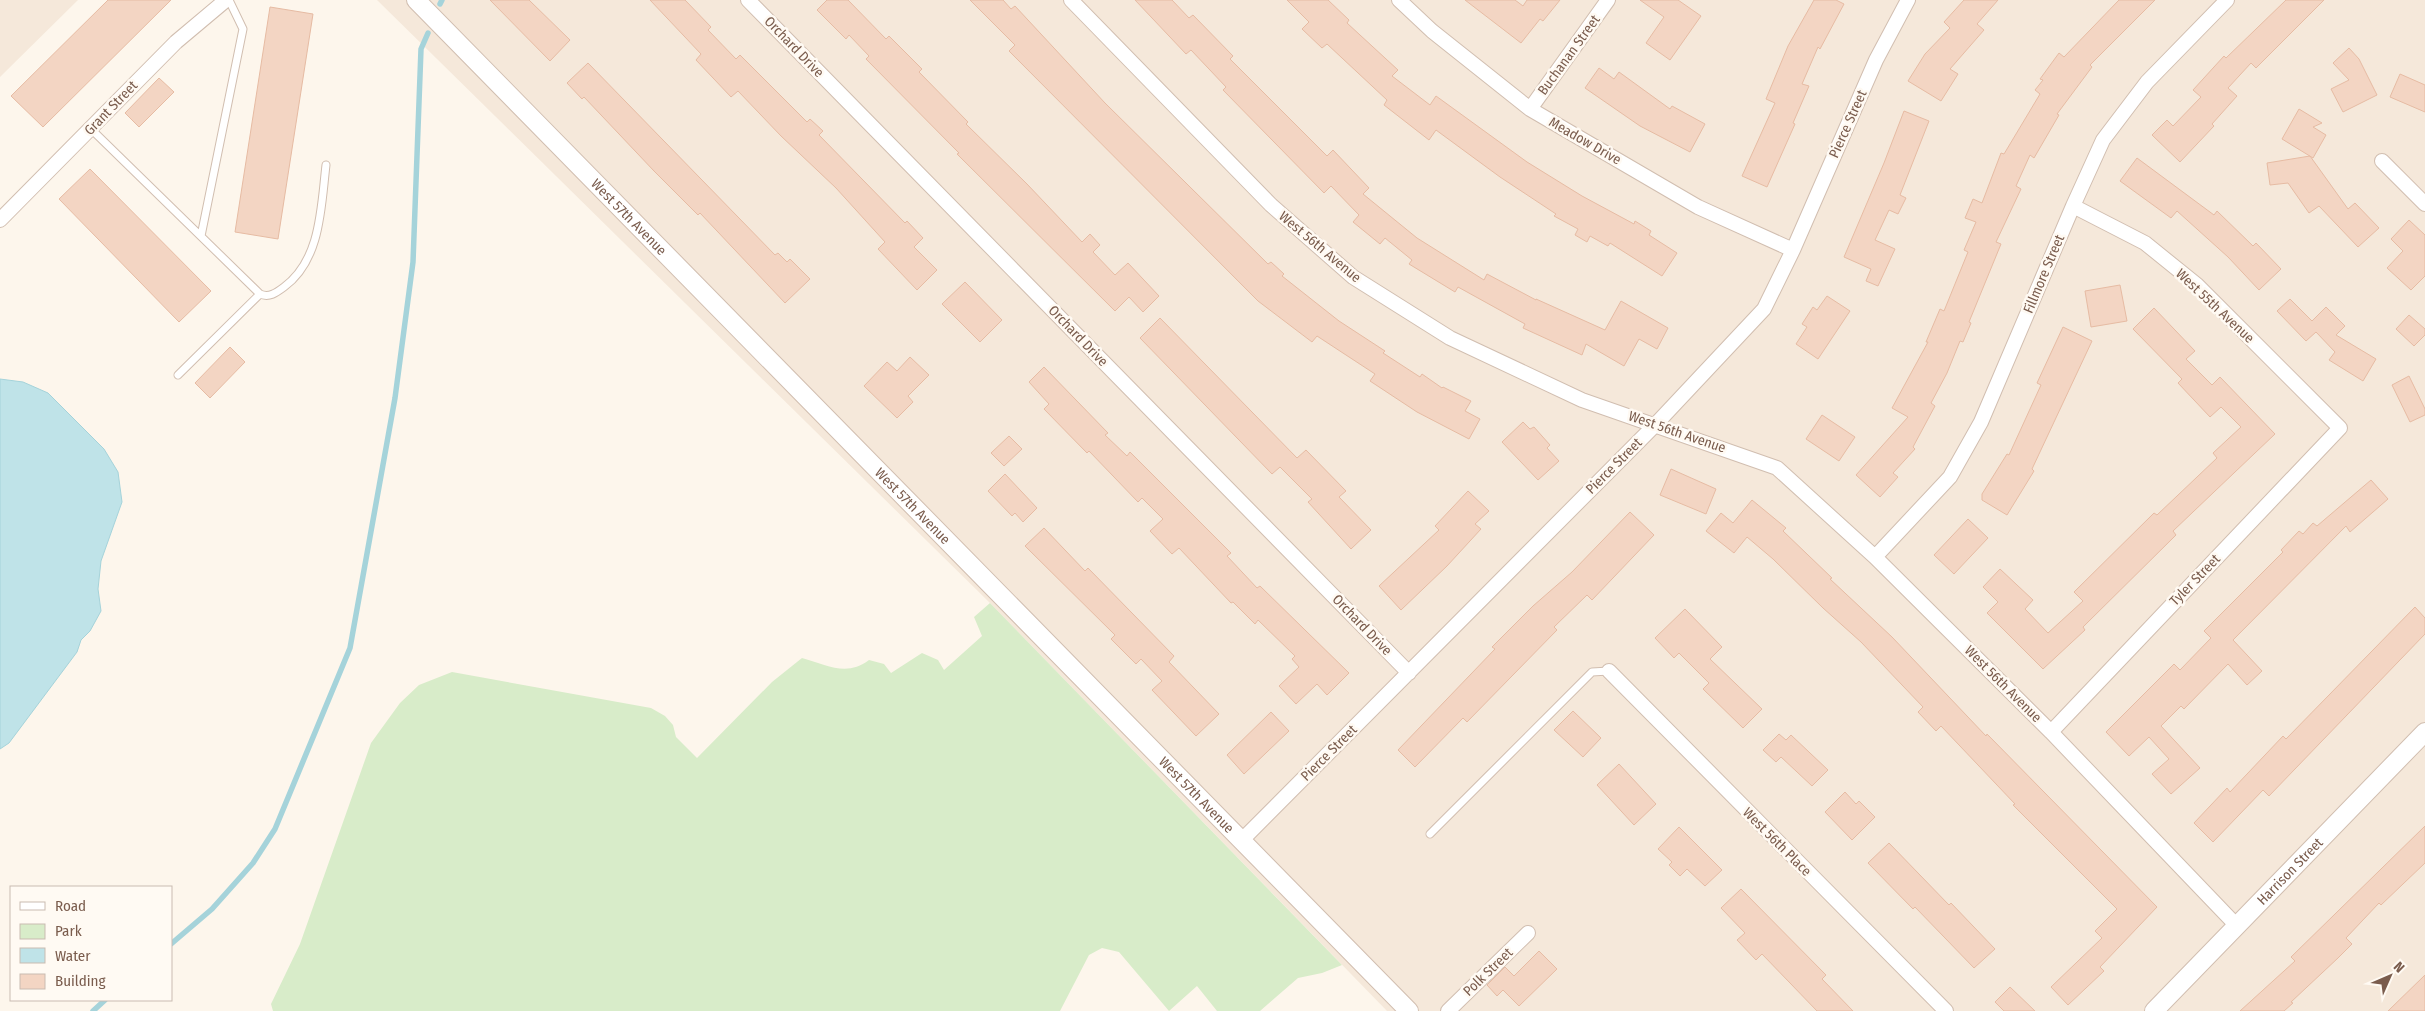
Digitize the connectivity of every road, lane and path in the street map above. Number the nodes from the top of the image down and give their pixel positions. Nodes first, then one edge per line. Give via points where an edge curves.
1 (227, 0) edge
2 (416, 0) edge
3 (748, 0) edge
4 (1071, 0) edge
5 (1399, 0) edge
6 (1608, 0) edge
7 (1908, 0) edge
8 (2227, 0) edge
9 (1530, 109) junction
10 (91, 129) junction
11 (2382, 161) dead end
12 (326, 165) dead end
13 (2425, 204) edge
14 (2073, 206) junction
15 (0, 220) edge
16 (201, 236) junction
17 (1793, 250) junction
18 (260, 294) junction
19 (178, 375) dead end
20 (1656, 424) junction
21 (2340, 428) joint
22 (1875, 557) junction
23 (1609, 671) joint
24 (1409, 673) junction
25 (2051, 732) junction
26 (2425, 732) edge
27 (1430, 834) dead end
28 (1242, 840) junction
29 (2237, 926) junction
30 (1528, 933) dead end
31 (1410, 1011) edge
32 (1448, 1011) edge
33 (1946, 1011) edge
34 (2154, 1011) edge

1 - 10 street, Grant Street via 176,42
1 - 16 lane via 243,29
2 - 28 street, West 57th Avenue
3 - 24 street, Orchard Drive
4 - 20 street, West 56th Avenue via 1270,205 1353,277 1450,338 1582,400
5 - 9 street, Meadow Drive via 1432,31
6 - 9 street, Buchanan Street
7 - 17 street, Pierce Street via 1876,60
8 - 14 street, Fillmore Street via 2147,82 2109,133
9 - 17 street, Meadow Drive via 1698,207
10 - 15 street, Grant Street
10 - 16 lane
11 - 13 street
12 - 18 lane via 313,249 290,283 276,293
14 - 21 street, West 55th Avenue via 2145,243 2197,285
14 - 22 street, Fillmore Street via 1981,422 1950,477
16 - 18 lane
17 - 20 street, Pierce Street via 1764,308
18 - 19 lane
20 - 22 street, West 56th Avenue via 1777,468
20 - 24 street, Pierce Street
21 - 25 street, Tyler Street
22 - 25 street, West 56th Avenue
23 - 27 lane via 1592,672
23 - 33 street, West 56th Place
24 - 28 street, Pierce Street
25 - 29 street, West 56th Avenue
26 - 29 street, Harrison Street
28 - 31 street, West 57th Avenue
29 - 34 street, Harrison Street
30 - 32 street, Polk Street

